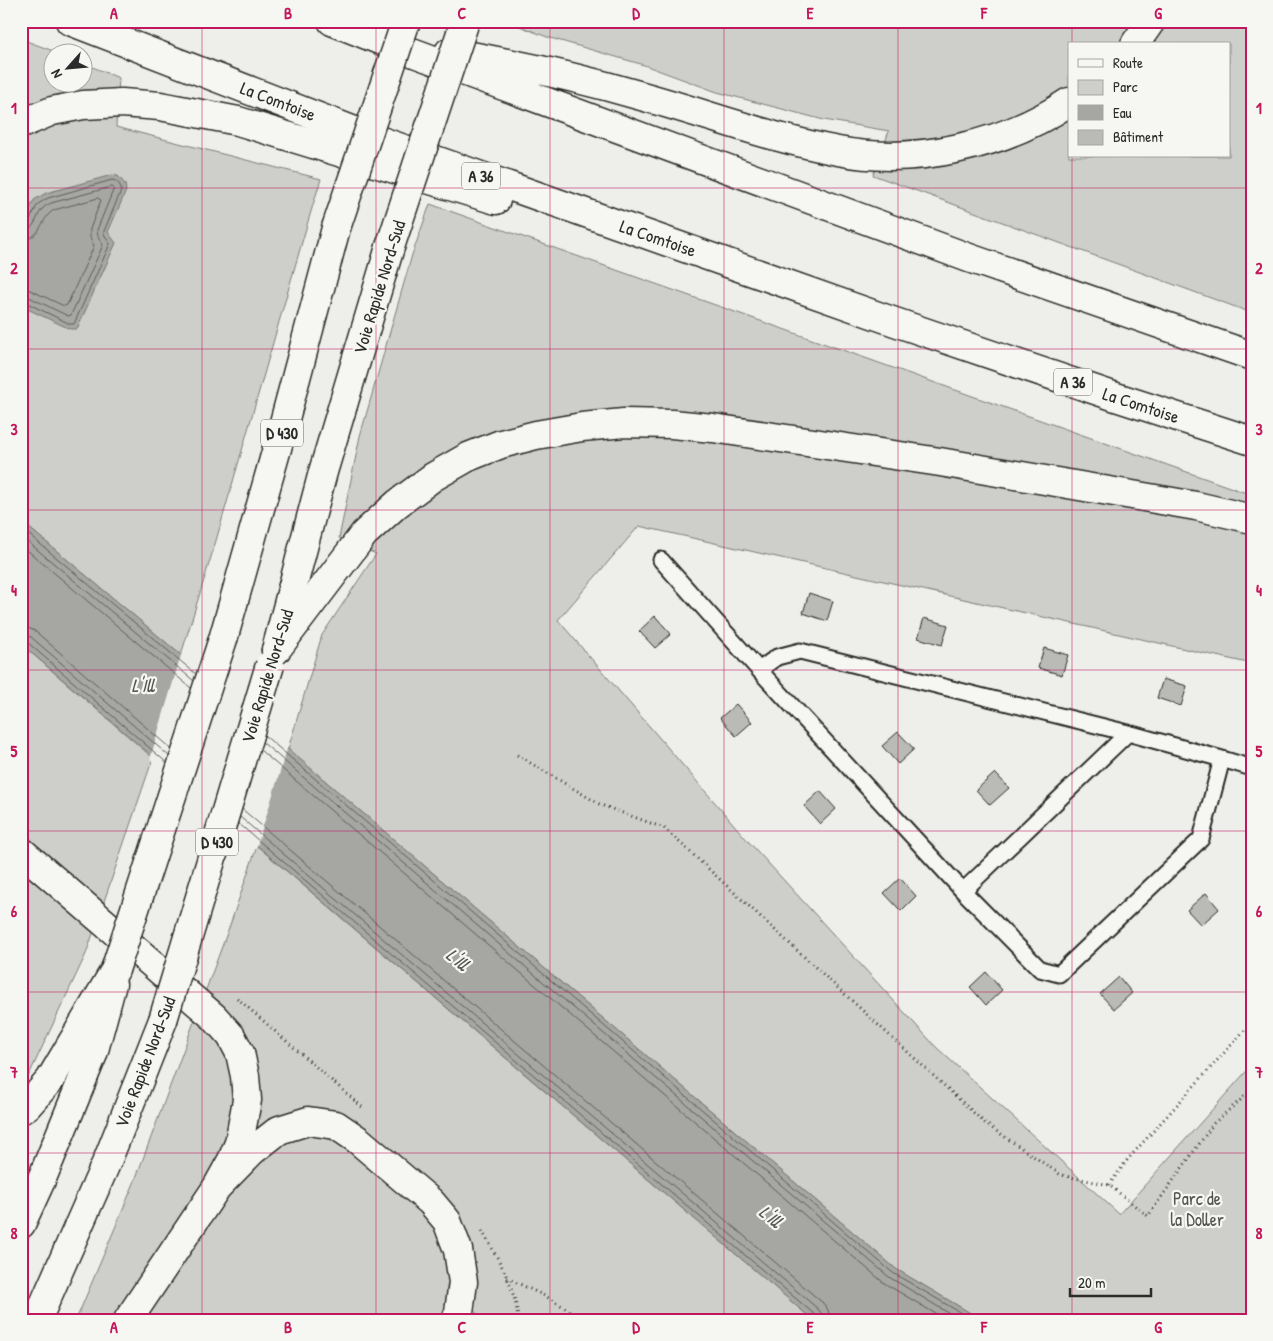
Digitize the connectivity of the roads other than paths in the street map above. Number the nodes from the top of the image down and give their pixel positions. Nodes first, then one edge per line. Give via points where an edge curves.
1 (70, 21) edge
2 (332, 21) edge
3 (406, 21) edge
4 (465, 21) edge
5 (1151, 21) edge
6 (382, 41) junction
7 (1136, 42) edge
8 (1068, 103) edge
9 (21, 124) edge
10 (895, 322) junction
11 (1252, 356) edge
12 (1252, 441) edge
13 (1252, 519) edge
14 (661, 560) dead end
15 (273, 658) junction
16 (759, 670) junction
17 (1128, 733) junction
18 (1222, 759) junction
19 (1252, 768) edge
20 (21, 851) edge
21 (963, 891) junction
22 (115, 970) junction
23 (21, 1110) edge
24 (217, 1187) junction
25 (21, 1224) edge
26 (37, 1320) edge
27 (128, 1320) edge
28 (456, 1320) edge

1 - 10 main road, La Comtoise / A 36 via 370,136
2 - 6 main road
3 - 22 main road, D 430, bridge via 336,228 224,636
4 - 15 main road, Voie Rapide Nord-Sud / D 430, bridge via 390,247 323,472
5 - 7 main road
6 - 8 main road via 506,62 637,94 777,137 840,151 880,155 950,150 988,141 1022,129
6 - 11 main road via 969,258
9 - 10 main road via 52,111 122,103 160,106 238,120
10 - 12 main road, La Comtoise / A 36
13 - 15 main road via 1196,506 940,462 713,428 624,423 582,427 501,444 468,457 433,477 364,534
14 - 16 lane
15 - 26 main road, Voie Rapide Nord-Sud / D 430, bridge via 163,1020 108,1159
16 - 17 lane via 777,657 800,651
16 - 21 lane
17 - 18 lane
17 - 21 lane
18 - 19 lane
18 - 21 lane via 1201,839 1059,974 1040,969
20 - 24 main road via 214,1017 240,1053 247,1100 239,1143
22 - 23 main road via 50,1080
22 - 25 main road, D 430 via 93,1054
24 - 27 main road
24 - 28 main road via 252,1151 279,1130 308,1121 336,1125 431,1202 447,1222 458,1250 463,1282

